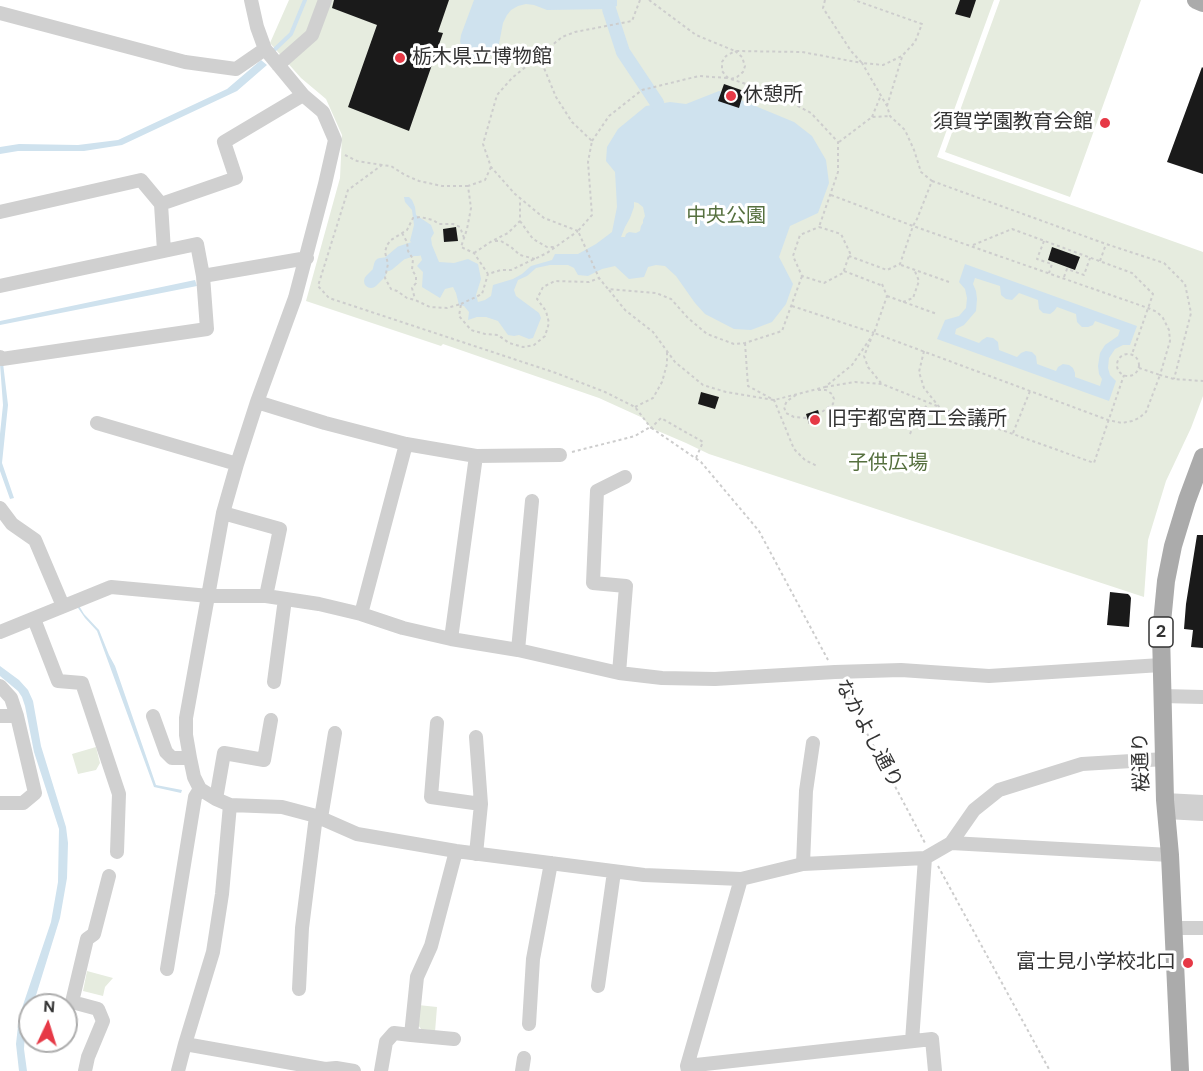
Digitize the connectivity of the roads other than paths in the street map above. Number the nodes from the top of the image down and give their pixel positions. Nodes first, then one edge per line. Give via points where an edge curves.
1 (325, 0) edge
2 (1196, 0) edge
3 (248, 2) edge
4 (1203, 3) edge
5 (0, 13) edge
6 (265, 49) junction
7 (278, 65) junction
8 (303, 95) junction
9 (161, 204) junction
10 (0, 212) edge
11 (164, 250) junction
12 (306, 258) junction
13 (203, 276) junction
14 (0, 286) edge
15 (0, 357) edge
16 (257, 402) junction
17 (97, 423) dead end
18 (406, 444) junction
19 (560, 455) road end
20 (476, 456) junction
21 (1203, 458) edge
22 (237, 464) junction
23 (625, 477) dead end
24 (1197, 492) edge
25 (532, 501) dead end
26 (0, 508) edge
27 (223, 513) junction
28 (209, 596) junction
29 (266, 596) junction
30 (285, 599) junction
31 (63, 606) junction
32 (361, 614) junction
33 (34, 619) junction
34 (0, 632) edge
35 (451, 639) junction
36 (518, 650) junction
37 (1161, 664) junction
38 (619, 673) junction
39 (274, 682) dead end
40 (0, 686) edge
41 (1162, 696) junction
42 (1203, 697) edge
43 (0, 716) edge
44 (17, 716) junction
45 (153, 716) dead end
46 (271, 720) dead end
47 (437, 723) dead end
48 (335, 733) dead end
49 (476, 737) dead end
50 (813, 743) dead end
51 (190, 758) junction
52 (1164, 759) junction
53 (200, 789) junction
54 (216, 799) junction
55 (1203, 802) edge
56 (0, 803) edge
57 (481, 804) junction
58 (230, 805) junction
59 (1166, 806) junction
60 (1203, 814) edge
61 (319, 817) junction
62 (951, 843) junction
63 (456, 851) junction
64 (117, 852) dead end
65 (476, 854) junction
66 (1170, 855) junction
67 (928, 856) junction
68 (551, 863) junction
69 (803, 864) junction
70 (614, 872) junction
71 (109, 876) dead end
72 (741, 879) junction
73 (1174, 928) junction
74 (1203, 928) edge
75 (167, 969) dead end
76 (598, 986) dead end
77 (299, 989) dead end
78 (529, 1024) dead end
79 (411, 1035) junction
80 (454, 1040) dead end
81 (912, 1041) junction
82 (184, 1044) junction
83 (687, 1069) edge
84 (86, 1071) edge
85 (178, 1071) edge
86 (354, 1071) edge
87 (381, 1071) edge
88 (935, 1071) edge
89 (1180, 1071) edge

1 - 7 street via 312,35
2 - 4 main road
3 - 6 street
5 - 6 street via 185,62 236,69
6 - 7 street
7 - 8 street
8 - 9 street via 224,142 236,178
8 - 12 street via 323,112 335,140
9 - 10 street via 141,180
9 - 11 street
11 - 13 street via 197,244
11 - 14 street
12 - 13 street
12 - 16 street
13 - 15 street via 207,329
16 - 18 street
16 - 22 street
17 - 22 street
18 - 20 street
18 - 32 street
19 - 20 street
20 - 35 street
21 - 24 main road, 桜通り / 2
22 - 27 street
23 - 38 street via 597,491 592,583 626,586
24 - 37 main road, 桜通り / 2 via 1173,546 1166,581
25 - 36 street
26 - 31 street via 12,524 35,540
27 - 28 street
27 - 29 street via 280,529
28 - 29 street
28 - 31 street via 111,587
28 - 51 street via 186,718
29 - 30 street
30 - 32 street
30 - 39 street
31 - 33 street
32 - 35 street
33 - 34 street
33 - 64 street via 57,681 82,683 119,794
35 - 36 street
36 - 38 street
37 - 38 street via 989,676 901,670 715,680
37 - 41 main road, 桜通り / 2
40 - 44 street via 11,698
41 - 42 street
41 - 52 main road, 桜通り / 2
43 - 44 street
44 - 56 street via 35,793 23,803
45 - 51 street via 166,752 172,758
46 - 54 street via 264,760 224,753
47 - 57 street via 431,796
48 - 61 street
49 - 57 street
50 - 69 street via 806,791
51 - 53 street
52 - 59 main road, 桜通り / 2
52 - 62 street via 1082,764 999,790 974,810
53 - 54 street
53 - 75 street via 195,797
54 - 58 street
55 - 59 street
57 - 65 street
58 - 61 street via 282,807
58 - 82 street via 213,952
59 - 60 street
59 - 66 main road, 桜通り / 2
61 - 63 street via 357,834
61 - 77 street via 303,928
62 - 66 street
62 - 67 street
63 - 65 street
63 - 79 street via 431,946 417,977
65 - 68 street
66 - 73 main road, 桜通り / 2
67 - 69 street
67 - 81 street
68 - 70 street
68 - 78 street via 533,959
69 - 72 street
70 - 72 street
70 - 76 street
71 - 84 street via 94,934 87,939 72,1002 98,1008 103,1021
72 - 83 street
73 - 74 street
73 - 89 main road, 桜通り / 2
79 - 80 street
79 - 87 street via 394,1033 386,1042
81 - 83 street
81 - 88 street via 932,1039
82 - 85 street
82 - 86 street

